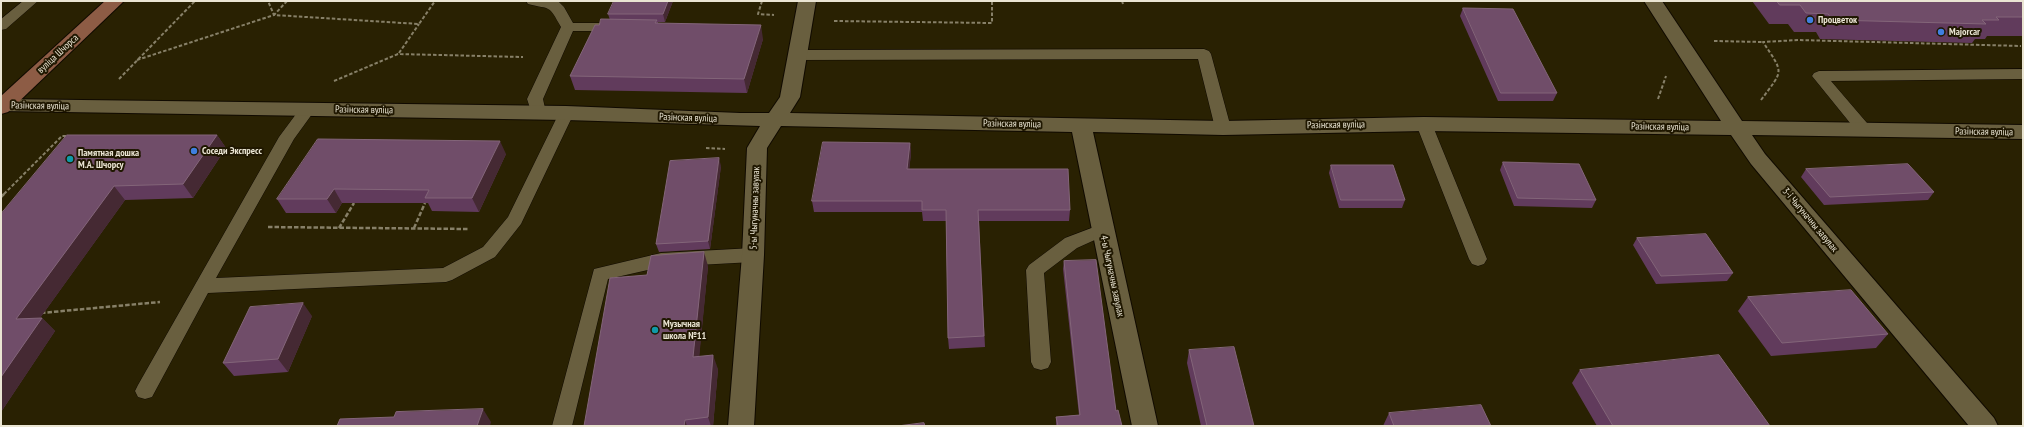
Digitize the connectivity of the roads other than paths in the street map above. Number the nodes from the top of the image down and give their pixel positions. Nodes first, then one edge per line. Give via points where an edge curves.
1 (31, 1) edge
2 (115, 1) edge
3 (533, 1) edge
4 (1653, 1) edge
5 (805, 9) edge
6 (1, 26) edge
7 (568, 27) junction
8 (632, 28) edge
9 (798, 55) junction
10 (2023, 74) edge
11 (2, 106) edge
12 (307, 110) junction
13 (538, 113) junction
14 (566, 113) junction
15 (774, 119) junction
16 (1424, 124) junction
17 (1081, 125) junction
18 (1223, 128) junction
19 (1736, 128) junction
20 (1865, 130) junction
21 (2023, 132) edge
22 (1102, 230) junction
23 (754, 256) junction
24 (1478, 258) dead end
25 (200, 292) junction
26 (1041, 362) dead end
27 (145, 391) dead end
28 (562, 426) edge
29 (741, 426) edge
30 (1145, 426) edge
31 (1985, 426) edge

1 - 6 lane
2 - 11 main road, вуліца Шчорса
3 - 7 lane via 548,2 560,8
4 - 19 street, 3-і Чыгуначны завулак
5 - 9 street, 5-ы Чыгуначны завулак
7 - 8 lane
7 - 13 lane via 535,99
9 - 15 street, 5-ы Чыгуначны завулак via 790,97
9 - 18 lane via 1204,54
10 - 20 lane via 1819,76
11 - 12 street, Разінская вуліца
12 - 13 street, Разінская вуліца
12 - 25 lane via 287,137
13 - 14 street, Разінская вуліца
14 - 15 street, Разінская вуліца
14 - 25 lane via 515,220 489,252 446,275
15 - 17 street, Разінская вуліца
15 - 23 street, 5-ы Чыгуначны завулак via 757,148
16 - 18 street, Разінская вуліца
16 - 19 street, Разінская вуліца
16 - 24 lane
17 - 18 street, Разінская вуліца
17 - 22 street, 4-ы Чыгуначны завулак
19 - 20 street, Разінская вуліца
19 - 31 street, 3-і Чыгуначны завулак via 1758,159
20 - 21 street, Разінская вуліца
22 - 26 lane via 1071,243 1035,270
22 - 30 street, 4-ы Чыгуначны завулак
23 - 28 lane via 661,260 600,274
23 - 29 street, 5-ы Чыгуначны завулак
25 - 27 lane

